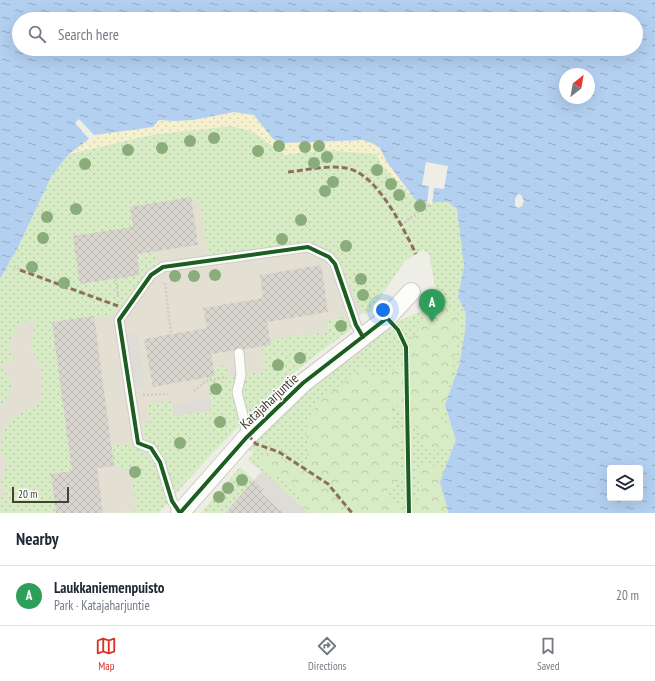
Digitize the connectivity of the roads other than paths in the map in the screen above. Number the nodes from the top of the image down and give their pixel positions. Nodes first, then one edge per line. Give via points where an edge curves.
1 (410, 292) dead end
2 (363, 337) junction
3 (238, 353) dead end
4 (246, 438) junction
5 (180, 513) edge

1 - 2 street, Katajaharjuntie via 387,318
2 - 4 street, Katajaharjuntie via 303,383
2 - 5 lane via 356,325 335,264 328,257 308,247 163,267 151,275 120,320 138,443 151,448 160,462 172,501
3 - 4 lane via 242,375 237,392
4 - 5 street, Katajaharjuntie

